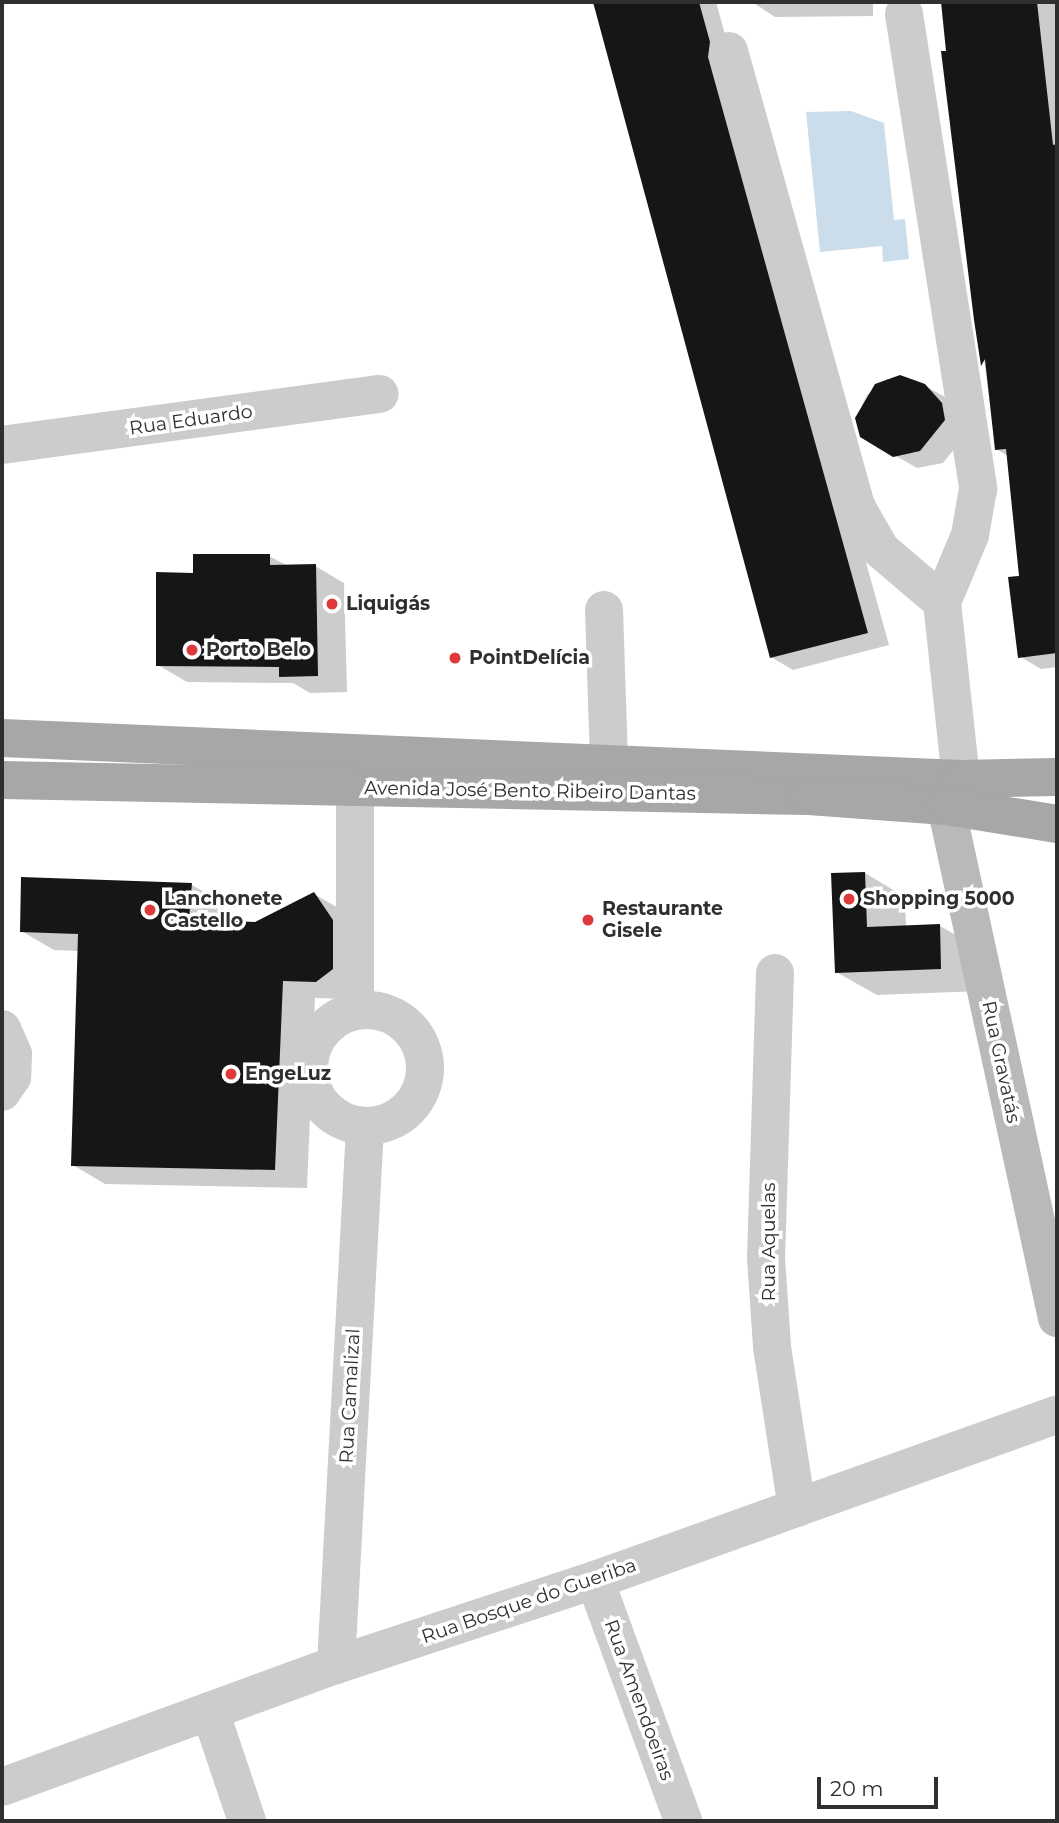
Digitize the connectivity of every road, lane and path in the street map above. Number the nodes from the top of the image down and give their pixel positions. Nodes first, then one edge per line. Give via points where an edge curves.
1 (904, 14) dead end
2 (729, 51) dead end
3 (380, 394) dead end
4 (2, 445) edge
5 (943, 602) junction
6 (604, 610) dead end
7 (2, 738) edge
8 (609, 763) junction
9 (1057, 777) edge
10 (2, 780) edge
11 (355, 787) junction
12 (953, 792) junction
13 (1057, 824) edge
14 (775, 973) dead end
15 (355, 1010) junction
16 (2, 1029) edge
17 (2, 1092) edge
18 (365, 1127) junction
19 (1057, 1318) edge
20 (1057, 1415) edge
21 (797, 1508) junction
22 (595, 1580) junction
23 (336, 1665) junction
24 (210, 1711) junction
25 (2, 1787) edge
26 (247, 1821) edge
27 (682, 1821) edge

1 - 5 street via 978,489 970,535
2 - 5 street via 857,508 881,550
3 - 4 street, Rua Eduardo
5 - 12 street
6 - 8 street
7 - 8 main road, Avenida José Bento Ribeiro Dantas
8 - 12 main road, Avenida José Bento Ribeiro Dantas
9 - 12 main road, Avenida José Bento Ribeiro Dantas
10 - 11 main road, Avenida José Bento Ribeiro Dantas
11 - 12 main road, Avenida José Bento Ribeiro Dantas via 809,796
11 - 15 street
12 - 13 main road, Avenida José Bento Ribeiro Dantas
12 - 19 street, Rua Gravatás
14 - 21 street, Rua Aquelas via 766,1258 772,1347
15 - 18 street via 335,1018 319,1032 307,1073 326,1111
15 - 18 street via 380,1010 402,1020 419,1039 426,1063 423,1088 410,1108 390,1122
16 - 17 street via 13,1054 12,1077
18 - 23 street, Rua Camalizal
20 - 21 street, Rua Bosque do Gueriba
21 - 22 street, Rua Bosque do Gueriba
22 - 23 street, Rua Bosque do Gueriba
22 - 27 street, Rua Amendoeiras
23 - 24 street, Rua Bosque do Gueriba
24 - 25 street, Rua Bosque do Gueriba
24 - 26 street

